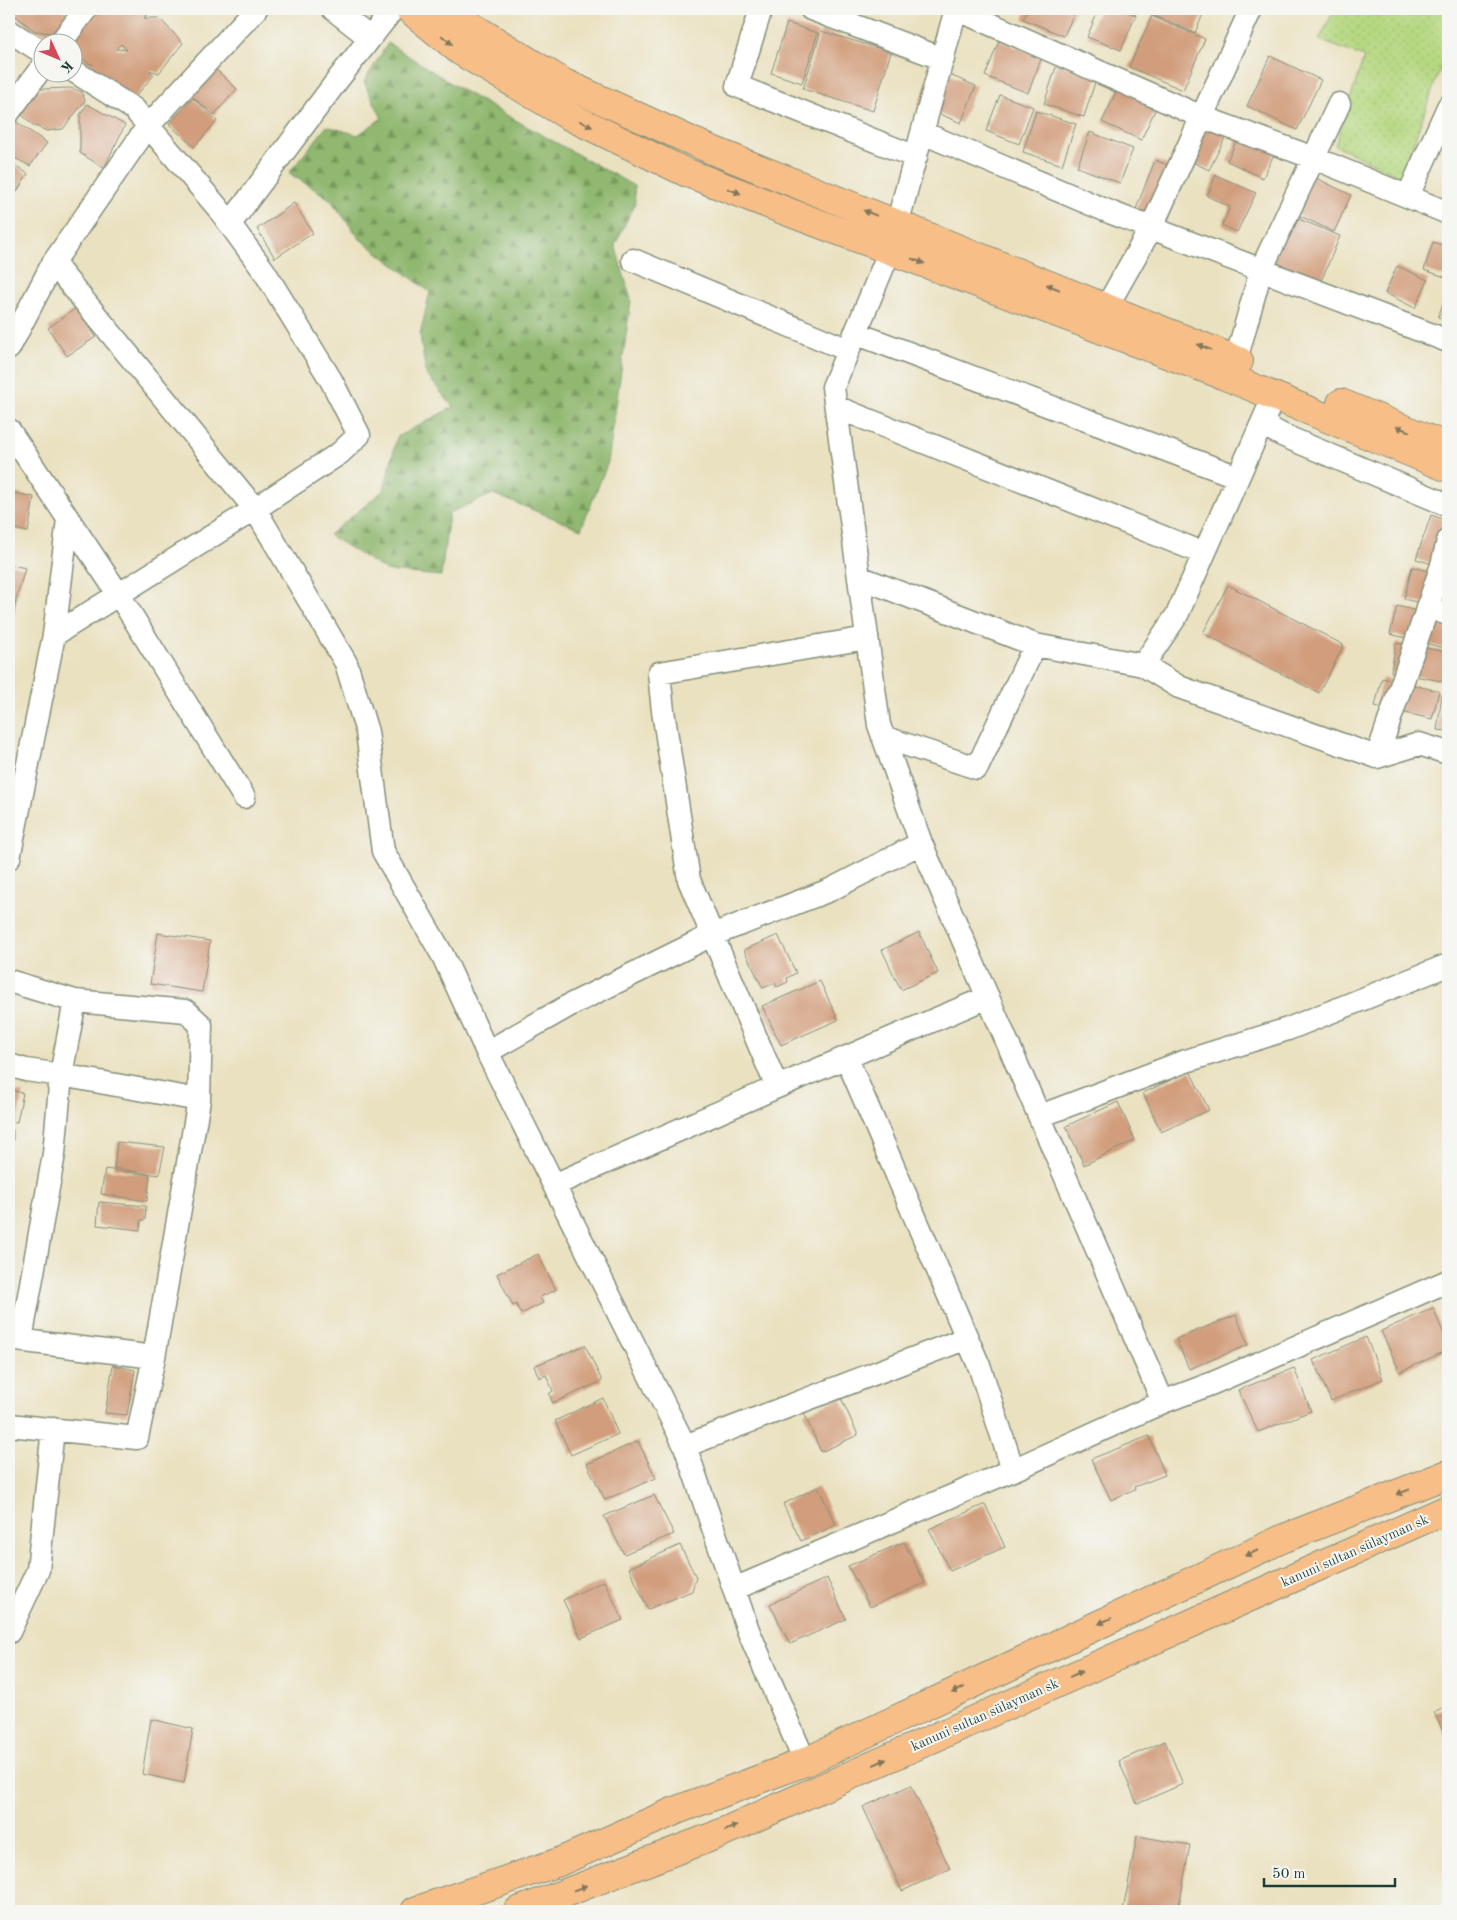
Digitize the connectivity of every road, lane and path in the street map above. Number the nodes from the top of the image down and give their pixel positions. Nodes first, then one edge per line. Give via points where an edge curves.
1 (86, 9) edge
2 (256, 9) edge
3 (334, 9) edge
4 (392, 9) edge
5 (409, 9) edge
6 (450, 9) edge
7 (761, 9) edge
8 (812, 9) edge
9 (956, 9) edge
10 (1251, 9) edge
11 (9, 31) edge
12 (69, 32) edge
13 (370, 38) junction
14 (32, 46) edge
15 (943, 60) junction
16 (82, 76) edge
17 (32, 81) edge
18 (1339, 104) dead end
19 (1448, 107) edge
20 (9, 112) edge
21 (1202, 117) junction
22 (148, 126) junction
23 (923, 132) junction
24 (916, 156) junction
25 (1314, 158) junction
26 (1408, 196) junction
27 (1448, 213) edge
28 (230, 224) junction
29 (896, 224) junction
30 (1151, 228) junction
31 (890, 250) junction
32 (633, 260) dead end
33 (52, 263) junction
34 (1261, 270) junction
35 (1106, 308) junction
36 (1448, 341) edge
37 (852, 342) junction
38 (9, 348) edge
39 (1236, 360) junction
40 (1274, 396) junction
41 (836, 407) junction
42 (1262, 424) junction
43 (9, 430) edge
44 (1448, 447) edge
45 (1448, 468) edge
46 (1238, 477) junction
47 (1448, 505) edge
48 (256, 510) junction
49 (68, 519) junction
50 (1448, 541) edge
51 (1203, 553) junction
52 (859, 577) junction
53 (119, 595) junction
54 (1438, 611) edge
55 (54, 635) junction
56 (867, 638) junction
57 (1035, 645) junction
58 (1143, 665) junction
59 (883, 737) junction
60 (1448, 753) edge
61 (1377, 756) junction
62 (244, 797) dead end
63 (921, 843) junction
64 (10, 849) edge
65 (712, 935) junction
66 (1448, 965) edge
67 (9, 981) edge
68 (988, 997) junction
69 (75, 1001) junction
70 (487, 1052) junction
71 (847, 1058) junction
72 (9, 1065) edge
73 (61, 1074) junction
74 (777, 1087) junction
75 (199, 1100) junction
76 (1040, 1116) junction
77 (554, 1185) junction
78 (1448, 1281) edge
79 (967, 1338) junction
80 (15, 1339) edge
81 (154, 1357) junction
82 (1163, 1402) junction
83 (9, 1425) edge
84 (53, 1429) junction
85 (685, 1446) junction
86 (1013, 1470) junction
87 (1448, 1474) edge
88 (1448, 1509) edge
89 (734, 1589) junction
90 (9, 1632) edge
91 (805, 1762) junction
92 (415, 1911) edge
93 (518, 1911) edge

1 - 12 street
2 - 22 street
3 - 13 street
4 - 13 street
5 -> 31 main road via 460,51 566,115 685,172
29 -> 6 main road via 707,148 564,83 466,23
7 - 24 street via 737,86
8 - 15 street
9 - 15 street
9 - 21 street
10 - 21 street
11 - 14 street
13 - 28 street
15 - 23 street
16 - 22 street via 134,109
17 - 20 street
18 - 25 street
19 - 26 street
21 - 25 street
21 - 30 street
22 - 28 street
22 - 33 street
23 - 24 street
23 - 30 street
24 - 29 street
25 - 26 street
25 - 34 street
26 - 27 street
28 - 48 street via 264,271 331,380 359,435 340,453
29 - 31 street
35 -> 29 main road
30 - 34 street
30 - 35 street
31 - 37 street
31 -> 40 main road
32 - 37 street
33 - 38 street
33 - 48 street
34 - 36 street
34 - 39 street
39 -> 35 main road
37 - 41 street via 833,387
37 - 46 street
44 -> 39 main road
40 - 42 street
40 - 45 main road
41 - 51 street
41 - 52 street
42 - 46 street
42 - 47 street via 1282,436
43 - 49 street
46 - 51 street
48 - 53 street
48 - 70 street via 346,663 367,732 383,851 443,956
49 - 53 street
49 - 55 street
50 - 54 street
51 - 58 street via 1176,615
52 - 56 street
52 - 57 street
53 - 55 street
53 - 62 street
54 - 61 street
55 - 64 street
56 - 59 street
56 - 65 street via 659,673 689,880
57 - 58 street
57 - 59 street via 977,768
58 - 61 street via 1179,687
59 - 63 street
60 - 61 street via 1419,744
63 - 65 street via 830,890
63 - 68 street
65 - 70 street via 570,1005
65 - 74 street
66 - 76 street via 1288,1029 1183,1062
67 - 69 street
68 - 71 street
68 - 76 street
69 - 73 street
69 - 75 street via 186,1011 201,1025
70 - 77 street
71 - 74 street
71 - 79 street
72 - 73 street
73 - 75 street
73 - 80 street via 54,1154
74 - 77 street
75 - 81 street
76 - 82 street
77 - 85 street
78 - 82 street
79 - 85 street
79 - 86 street
80 - 81 street
81 - 84 street via 136,1438
82 - 86 street
83 - 84 street
84 - 90 street via 38,1570
85 - 89 street
86 - 89 street
87 -> 91 main road via 1282,1539
93 -> 88 main road, kanuni sultan sülayman sk via 714,1836
89 - 91 street via 748,1630
91 - 92 main road via 677,1810 558,1862

